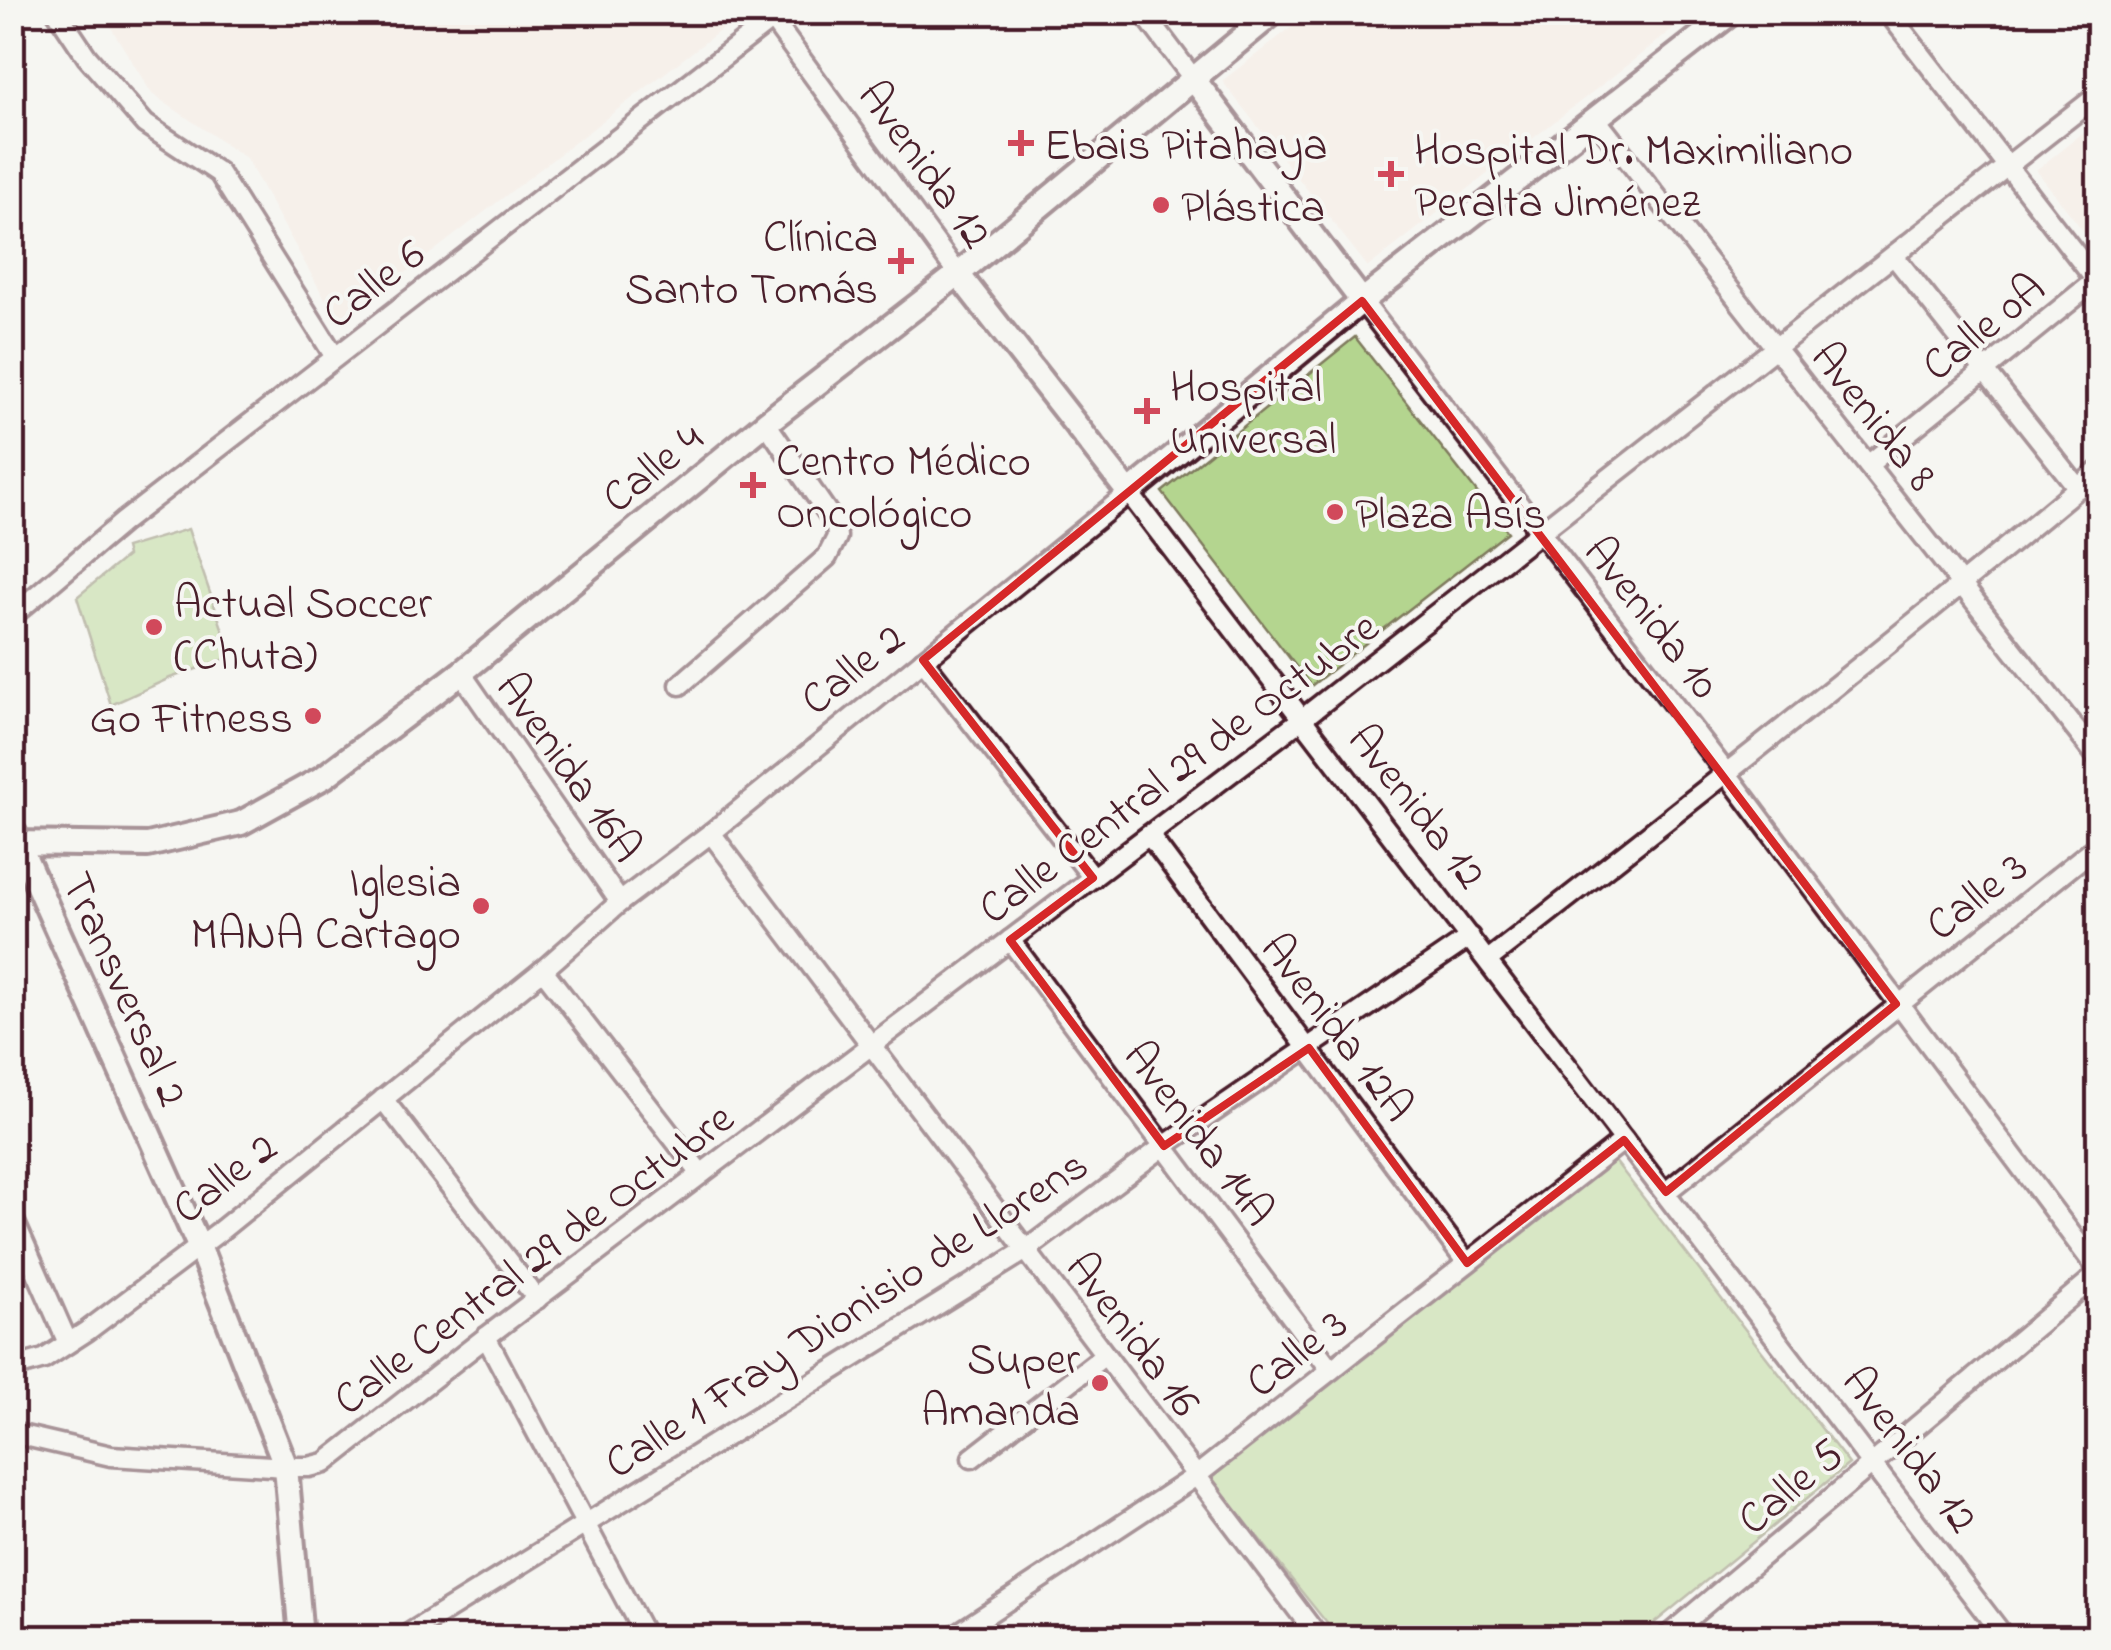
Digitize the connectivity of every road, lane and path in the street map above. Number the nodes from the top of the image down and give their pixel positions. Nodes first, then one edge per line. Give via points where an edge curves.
1 (57, 12) edge
2 (1143, 12) edge
3 (1274, 12) edge
4 (1732, 12) edge
5 (1888, 12) edge
6 (777, 16) edge
7 (1192, 77) junction
8 (2098, 95) edge
9 (1595, 118) junction
10 (2008, 167) junction
11 (1894, 256) junction
12 (958, 274) junction
13 (2097, 282) edge
14 (1362, 301) junction
15 (1776, 348) junction
16 (336, 357) junction
17 (1985, 372) junction
18 (766, 424) junction
19 (1868, 466) junction
20 (2098, 471) edge
21 (2078, 488) junction
22 (1129, 493) junction
23 (1539, 534) junction
24 (1963, 585) junction
25 (12, 616) edge
26 (923, 660) junction
27 (461, 673) junction
28 (680, 685) dead end
29 (1302, 719) junction
30 (2098, 758) edge
31 (1727, 774) junction
32 (712, 833) junction
33 (1149, 835) junction
34 (15, 838) edge
35 (2098, 845) edge
36 (1093, 878) junction
37 (620, 902) junction
38 (1470, 936) junction
39 (1010, 940) junction
40 (1488, 960) junction
41 (543, 970) junction
42 (1896, 1004) junction
43 (872, 1045) junction
44 (1308, 1048) junction
45 (383, 1099) junction
46 (1624, 1140) junction
47 (1164, 1146) junction
48 (701, 1174) junction
49 (1666, 1192) junction
50 (12, 1216) edge
51 (199, 1246) junction
52 (1026, 1250) junction
53 (1467, 1263) junction
54 (2098, 1272) edge
55 (537, 1298) junction
56 (486, 1337) junction
57 (68, 1344) junction
58 (1105, 1355) junction
59 (12, 1368) edge
60 (1331, 1370) junction
61 (12, 1433) edge
62 (972, 1458) dead end
63 (1873, 1463) junction
64 (286, 1466) junction
65 (1196, 1476) junction
66 (586, 1522) junction
67 (301, 1638) edge
68 (402, 1638) edge
69 (646, 1638) edge
70 (950, 1638) edge
71 (1319, 1638) edge
72 (1665, 1638) edge
73 (2005, 1638) edge

1 - 16 street via 145,124 219,173
2 - 7 street, Avenida 10
3 - 7 street, Calle 4
4 - 9 street, Calle 2
5 - 10 street
6 - 12 street, Avenida 12
6 - 16 street, Calle 6
7 - 12 street, Calle 4
7 - 14 street, Avenida 10
8 - 10 street, Calle Central 29 de Octubre
9 - 14 street, Calle 2
9 - 15 street, Avenida 8
10 - 11 street, Calle Central 29 de Octubre
10 - 13 street
11 - 15 street, Calle Central 29 de Octubre
11 - 17 street
12 - 18 street, Calle 4
12 - 22 street, Avenida 12
13 - 17 street, Calle 0A
14 - 22 street, Calle 2
14 - 23 street, Avenida 10
15 - 19 street, Avenida 8
15 - 23 street, Calle Central 29 de Octubre
16 - 25 street, Calle 6
17 - 19 street, Calle 0A
17 - 21 street
18 - 27 street, Calle 4
18 - 28 street via 836,525 837,537 827,557
19 - 24 street, Avenida 8
20 - 21 street
21 - 24 street
22 - 26 street, Calle 2
22 - 29 street, Avenida 12
23 - 29 street, Calle Central 29 de Octubre
23 - 31 street, Avenida 10
24 - 30 street, Avenida 8
24 - 31 street
26 - 32 street, Calle 2
26 - 36 street
27 - 34 street, Calle 4 via 324,777 241,823 148,846
27 - 37 street, Avenida 16A
29 - 33 street, Calle Central 29 de Octubre
29 - 38 street, Avenida 12
31 - 40 street
31 - 42 street, Avenida 10
32 - 37 street, Calle 2
32 - 43 street, Avenida 16
33 - 36 street, Calle Central 29 de Octubre
33 - 44 street, Avenida 12A
34 - 51 street, Transversal 2
35 - 42 street, Calle 3
36 - 39 street, Calle Central 29 de Octubre
37 - 41 street, Calle 2
38 - 40 street, Avenida 12
38 - 44 street, Calle 1 Fray Dionisio de Llorens
39 - 43 street, Calle Central 29 de Octubre
39 - 47 street, Avenida 14A
40 - 46 street, Avenida 12
41 - 45 street, Calle 2
41 - 48 street
42 - 49 street, Calle 3
42 - 54 street, Avenida 10
43 - 48 street, Calle Central 29 de Octubre
43 - 52 street, Avenida 16
44 - 47 street, Calle 1 Fray Dionisio de Llorens
44 - 53 street, Avenida 12A
45 - 51 street, Calle 2
45 - 55 street
46 - 49 street, Avenida 12
46 - 53 street, Calle 3
47 - 52 street, Calle 1 Fray Dionisio de Llorens
47 - 60 street, Avenida 14A
48 - 55 street, Calle Central 29 de Octubre
49 - 63 street, Avenida 12
50 - 57 street
51 - 57 street, Calle 2
51 - 64 street, Transversal 2
52 - 58 street, Avenida 16
52 - 66 street, Calle 1 Fray Dionisio de Llorens
53 - 60 street, Calle 3
54 - 63 street, Calle 5
55 - 56 street, Calle Central 29 de Octubre
56 - 64 street, Calle Central 29 de Octubre via 325,1463
56 - 66 street
57 - 59 street, Calle 2
58 - 62 street
58 - 65 street, Avenida 16
60 - 65 street, Calle 3
61 - 64 street, Calle Central 29 de Octubre via 111,1456
63 - 72 street, Calle 5
63 - 73 street, Avenida 12
64 - 67 street, Transversal 2
65 - 70 street, Calle 3
65 - 71 street, Avenida 16
66 - 68 street, Calle 1 Fray Dionisio de Llorens
66 - 69 street

